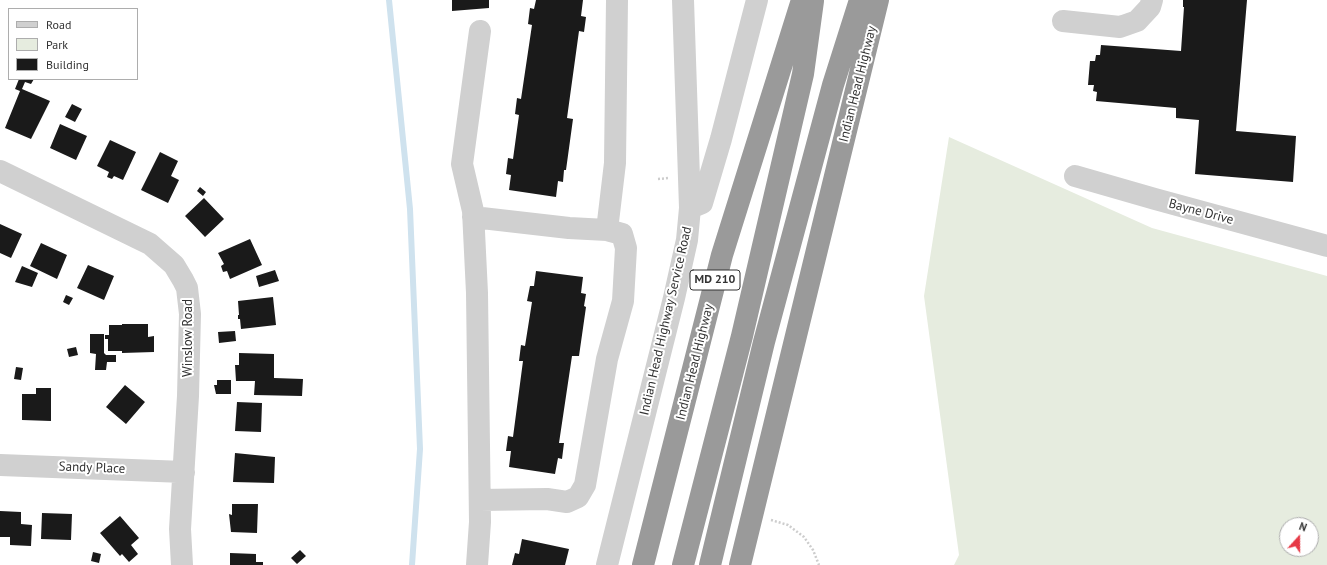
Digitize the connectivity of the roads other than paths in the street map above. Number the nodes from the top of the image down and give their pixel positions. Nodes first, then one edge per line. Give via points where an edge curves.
1 (617, 0) edge
2 (683, 0) edge
3 (757, 0) edge
4 (802, 0) edge
5 (813, 0) edge
6 (860, 0) edge
7 (878, 0) edge
8 (1152, 0) edge
9 (1063, 21) dead end
10 (480, 32) dead end
11 (0, 171) edge
12 (1075, 176) dead end
13 (690, 208) junction
14 (473, 217) junction
15 (607, 230) junction
16 (1327, 246) edge
17 (0, 465) edge
18 (184, 472) junction
19 (480, 500) junction
20 (182, 565) edge
21 (477, 565) edge
22 (607, 565) edge
23 (643, 565) edge
24 (683, 565) edge
25 (710, 565) edge
26 (740, 565) edge

1 - 15 street via 615,163
2 - 13 street, Indian Head Highway Service Road
3 - 13 street via 702,203
4 - 23 highway, Indian Head Highway / MD 210 via 722,255
5 - 24 highway via 803,74 742,336
6 - 25 highway via 833,85 766,334
7 - 26 highway, Indian Head Highway
8 - 9 street via 1150,7 1137,21 1120,27
10 - 14 street via 462,164
11 - 18 street, Winslow Road via 150,244 174,265 187,288 190,314
12 - 16 street, Bayne Drive
13 - 22 street, Indian Head Highway Service Road via 687,240 674,298
14 - 15 street
14 - 19 street via 477,293
15 - 19 street via 622,234 626,248 623,301 607,359 585,485 578,497 566,502 547,499
17 - 18 street, Sandy Place
18 - 20 street, Winslow Road via 180,529
19 - 21 street

